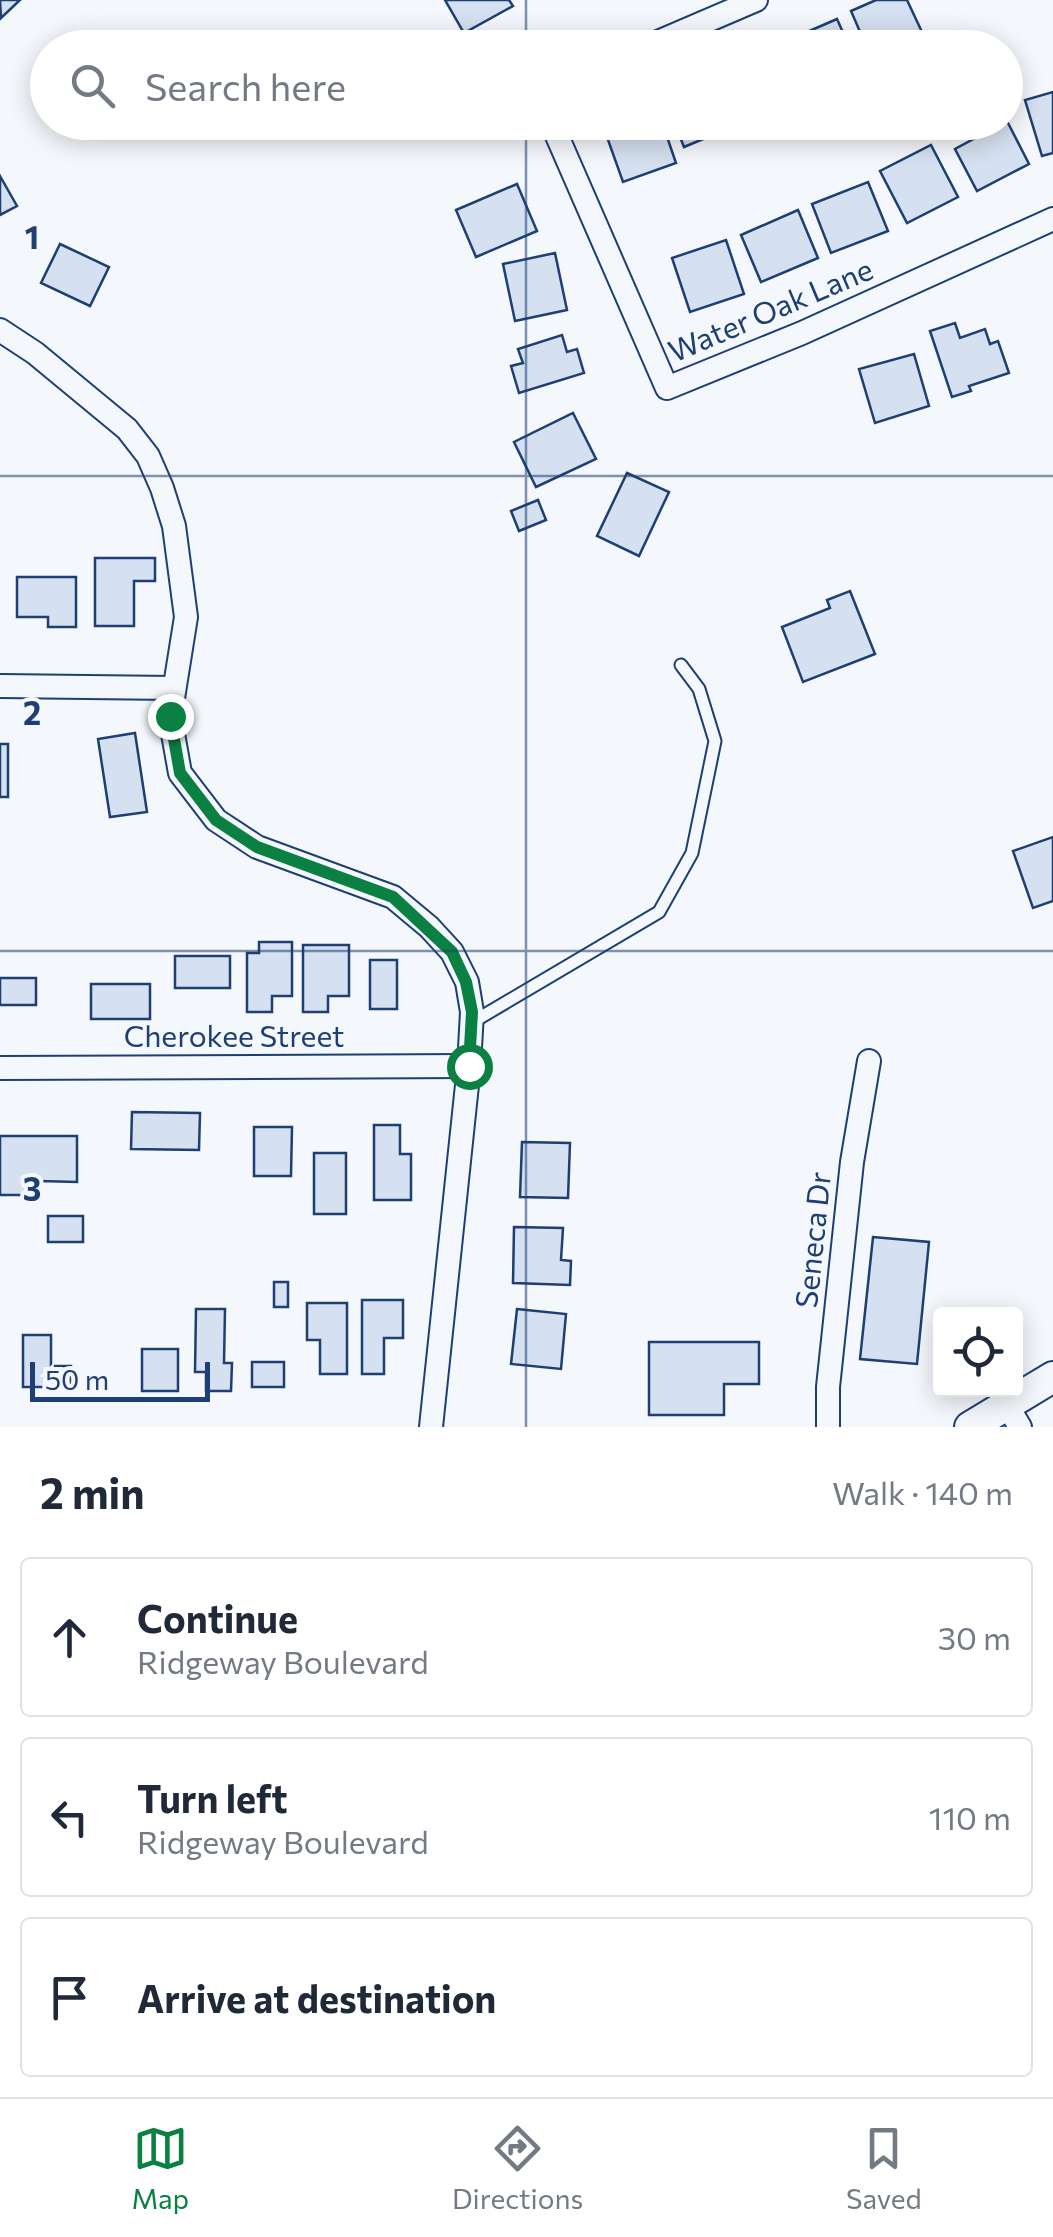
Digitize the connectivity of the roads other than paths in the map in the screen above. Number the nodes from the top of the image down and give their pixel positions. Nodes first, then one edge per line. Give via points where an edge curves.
1 (756, 0) edge
2 (686, 30) edge
3 (559, 140) edge
4 (1053, 219) edge
5 (0, 330) edge
6 (681, 665) dead end
7 (0, 686) edge
8 (174, 688) junction
9 (471, 1023) junction
10 (870, 1060) dead end
11 (469, 1066) junction
12 (0, 1068) edge
13 (1053, 1377) edge
14 (1013, 1416) edge
15 (431, 1427) edge
16 (828, 1427) edge
17 (970, 1427) edge

1 - 2 street
3 - 4 street, Water Oak Lane via 667,388
5 - 8 street via 127,429 148,456 174,526 183,581 186,617
6 - 9 lane via 699,688 715,741 692,853 659,912
7 - 8 street
8 - 9 street via 170,716 180,773 216,820 257,847 393,897 452,952 466,982
9 - 11 street
10 - 16 street, Seneca Dr via 850,1180
11 - 12 street, Cherokee Street
11 - 15 street
13 - 14 main road
14 - 17 main road

